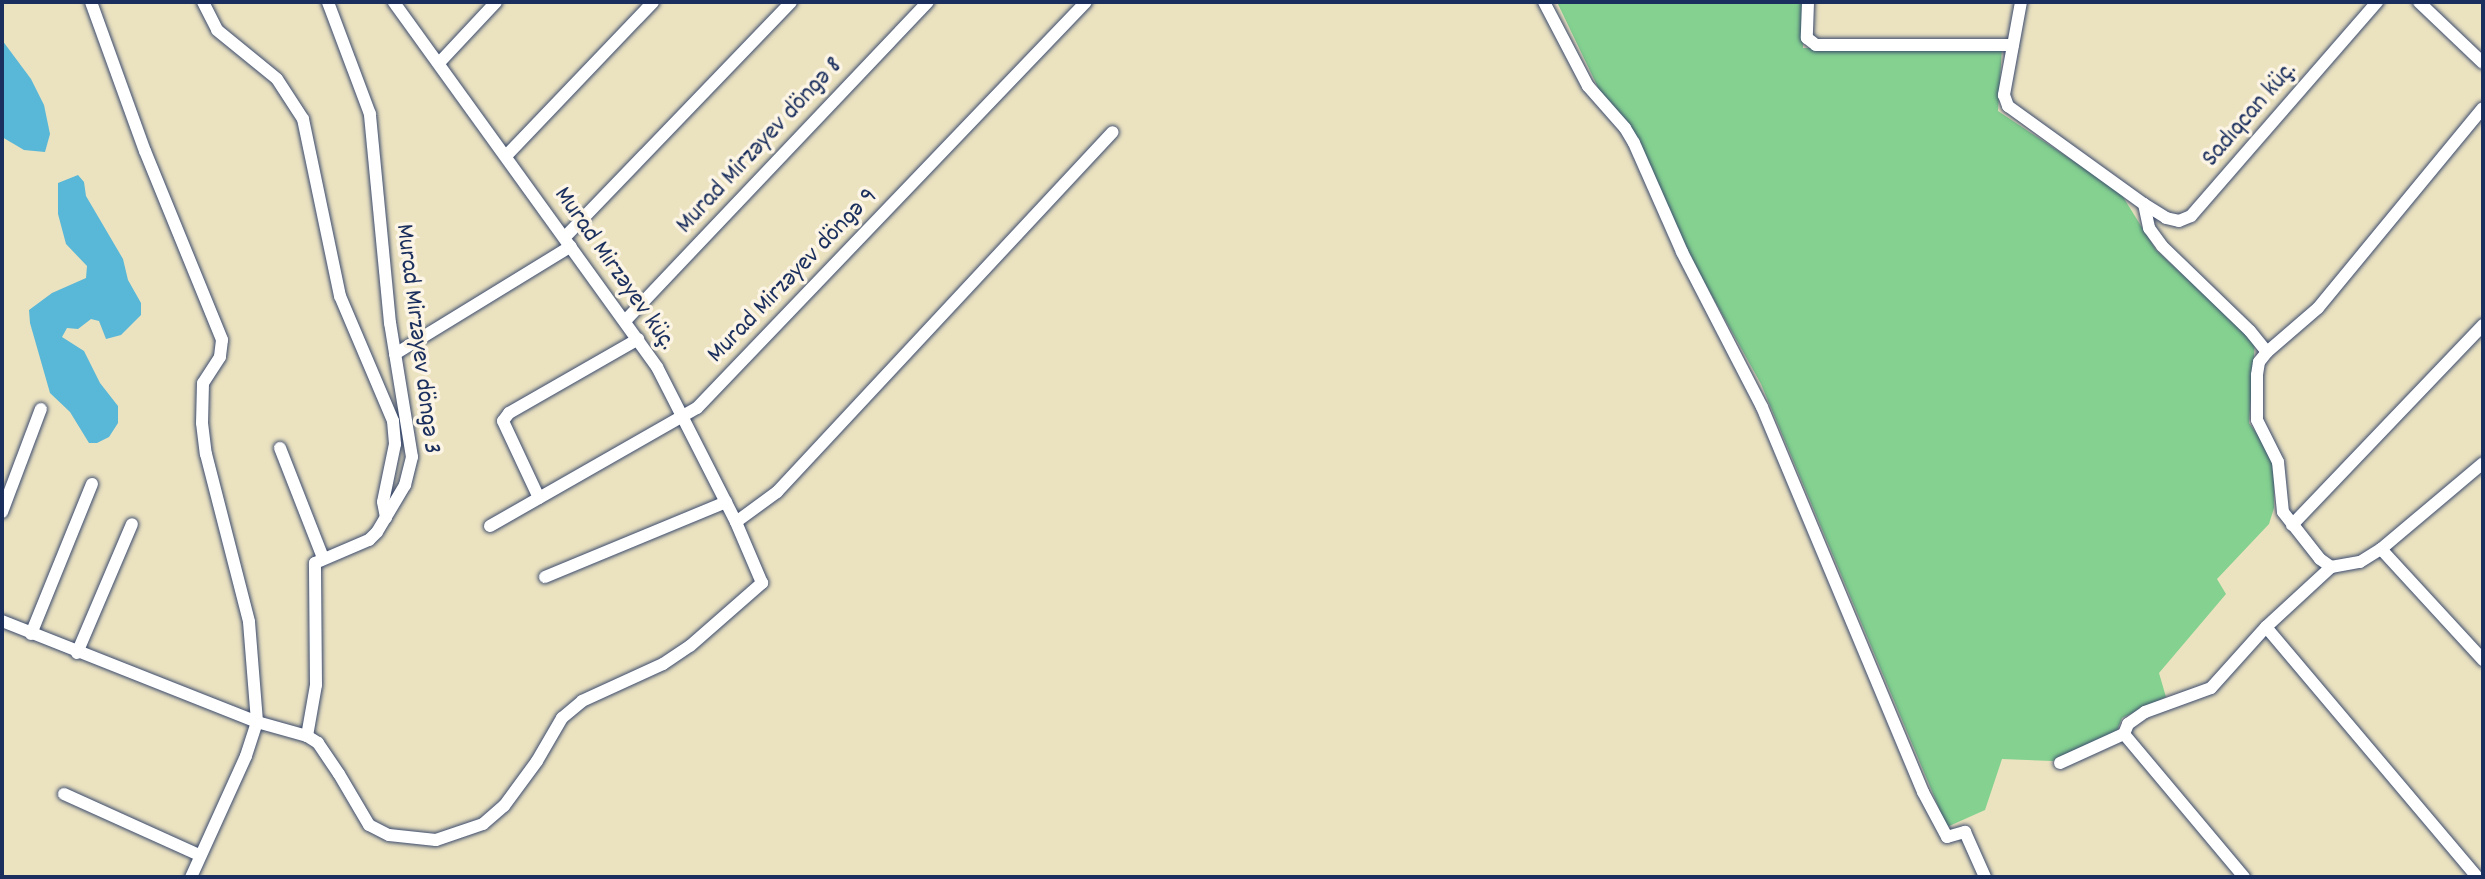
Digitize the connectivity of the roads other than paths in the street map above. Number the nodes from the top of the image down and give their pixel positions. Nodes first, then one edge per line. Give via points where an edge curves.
1 (91, 2) edge
2 (203, 2) edge
3 (328, 2) edge
4 (496, 2) edge
5 (653, 2) edge
6 (791, 2) edge
7 (928, 2) edge
8 (1086, 2) edge
9 (1544, 2) edge
10 (1808, 2) edge
11 (2021, 2) edge
12 (2377, 2) edge
13 (2419, 2) edge
14 (398, 4) edge
15 (2013, 45) junction
16 (439, 63) junction
17 (2483, 63) edge
18 (2483, 108) edge
19 (1113, 132) dead end
20 (506, 156) junction
21 (2144, 204) junction
22 (568, 242) junction
23 (625, 321) junction
24 (2483, 325) edge
25 (638, 339) junction
26 (2267, 352) junction
27 (395, 354) junction
28 (41, 409) dead end
29 (685, 417) junction
30 (280, 448) dead end
31 (2483, 463) edge
32 (92, 484) dead end
33 (539, 498) junction
34 (726, 502) junction
35 (2, 512) edge
36 (386, 519) junction
37 (736, 522) junction
38 (132, 524) dead end
39 (2292, 525) junction
40 (490, 526) dead end
41 (2381, 549) junction
42 (323, 558) junction
43 (2331, 567) junction
44 (545, 577) dead end
45 (2, 621) edge
46 (2266, 627) junction
47 (31, 634) junction
48 (77, 653) junction
49 (2483, 660) edge
50 (257, 722) junction
51 (2124, 734) junction
52 (307, 736) junction
53 (2060, 763) dead end
54 (64, 794) dead end
55 (199, 855) junction
56 (191, 877) edge
57 (1985, 877) edge
58 (2244, 877) edge
59 (2477, 877) edge

1 - 50 street via 222,340 220,357 203,383 202,423 249,622
2 - 36 street via 217,30 277,79 303,119 340,296 393,421 395,444 383,502
3 - 27 street, Murad Mirzəyev döngə 3 via 370,114
4 - 16 street
5 - 20 street
6 - 22 street
7 - 23 street, Murad Mirzəyev döngə 8
8 - 29 street, Murad Mirzəyev döngə 9
9 - 57 street via 1588,86 1634,143 1682,252 1756,393 1929,804 1947,837 1965,832
10 - 15 street via 1807,38 1816,45
11 - 15 street
12 - 21 street, Sadıqcan küç. via 2191,216 2179,221 2166,218
13 - 17 street
14 - 16 street, Murad Mirzəyev küç.
15 - 21 street, Sadıqcan küç. via 2004,95 2008,106
16 - 20 street, Murad Mirzəyev küç.
18 - 26 street via 2318,308
19 - 37 street via 777,492
20 - 22 street, Murad Mirzəyev küç.
21 - 26 street via 2149,228 2162,246
22 - 23 street, Murad Mirzəyev küç.
22 - 27 street
23 - 25 street, Murad Mirzəyev küç.
24 - 39 street
25 - 29 street, Murad Mirzəyev küç.
25 - 33 street via 503,421
26 - 39 street via 2257,375 2257,420 2278,462 2280,501
27 - 36 street, Murad Mirzəyev döngə 3 via 412,457 405,485
28 - 35 street
29 - 33 street, Murad Mirzəyev döngə 9
29 - 34 street, Murad Mirzəyev küç.
30 - 42 street
31 - 41 street
32 - 47 street
33 - 40 street, Murad Mirzəyev döngə 9
34 - 37 street, Murad Mirzəyev küç.
34 - 44 street
36 - 42 street, Murad Mirzəyev döngə 3 via 369,540
37 - 52 street, Murad Mirzəyev küç. via 762,583 672,658 582,701 562,718 504,806 483,824 451,837 412,840 389,835 369,825 318,743
38 - 48 street
39 - 43 street
41 - 43 street via 2360,562
41 - 49 street
42 - 52 street via 312,570 316,685
43 - 46 street
45 - 47 street
46 - 51 street via 2211,688 2145,712 2128,724
46 - 59 street
47 - 48 street
48 - 50 street
50 - 52 street
50 - 55 street
51 - 53 street
51 - 58 street
54 - 55 street
55 - 56 street

